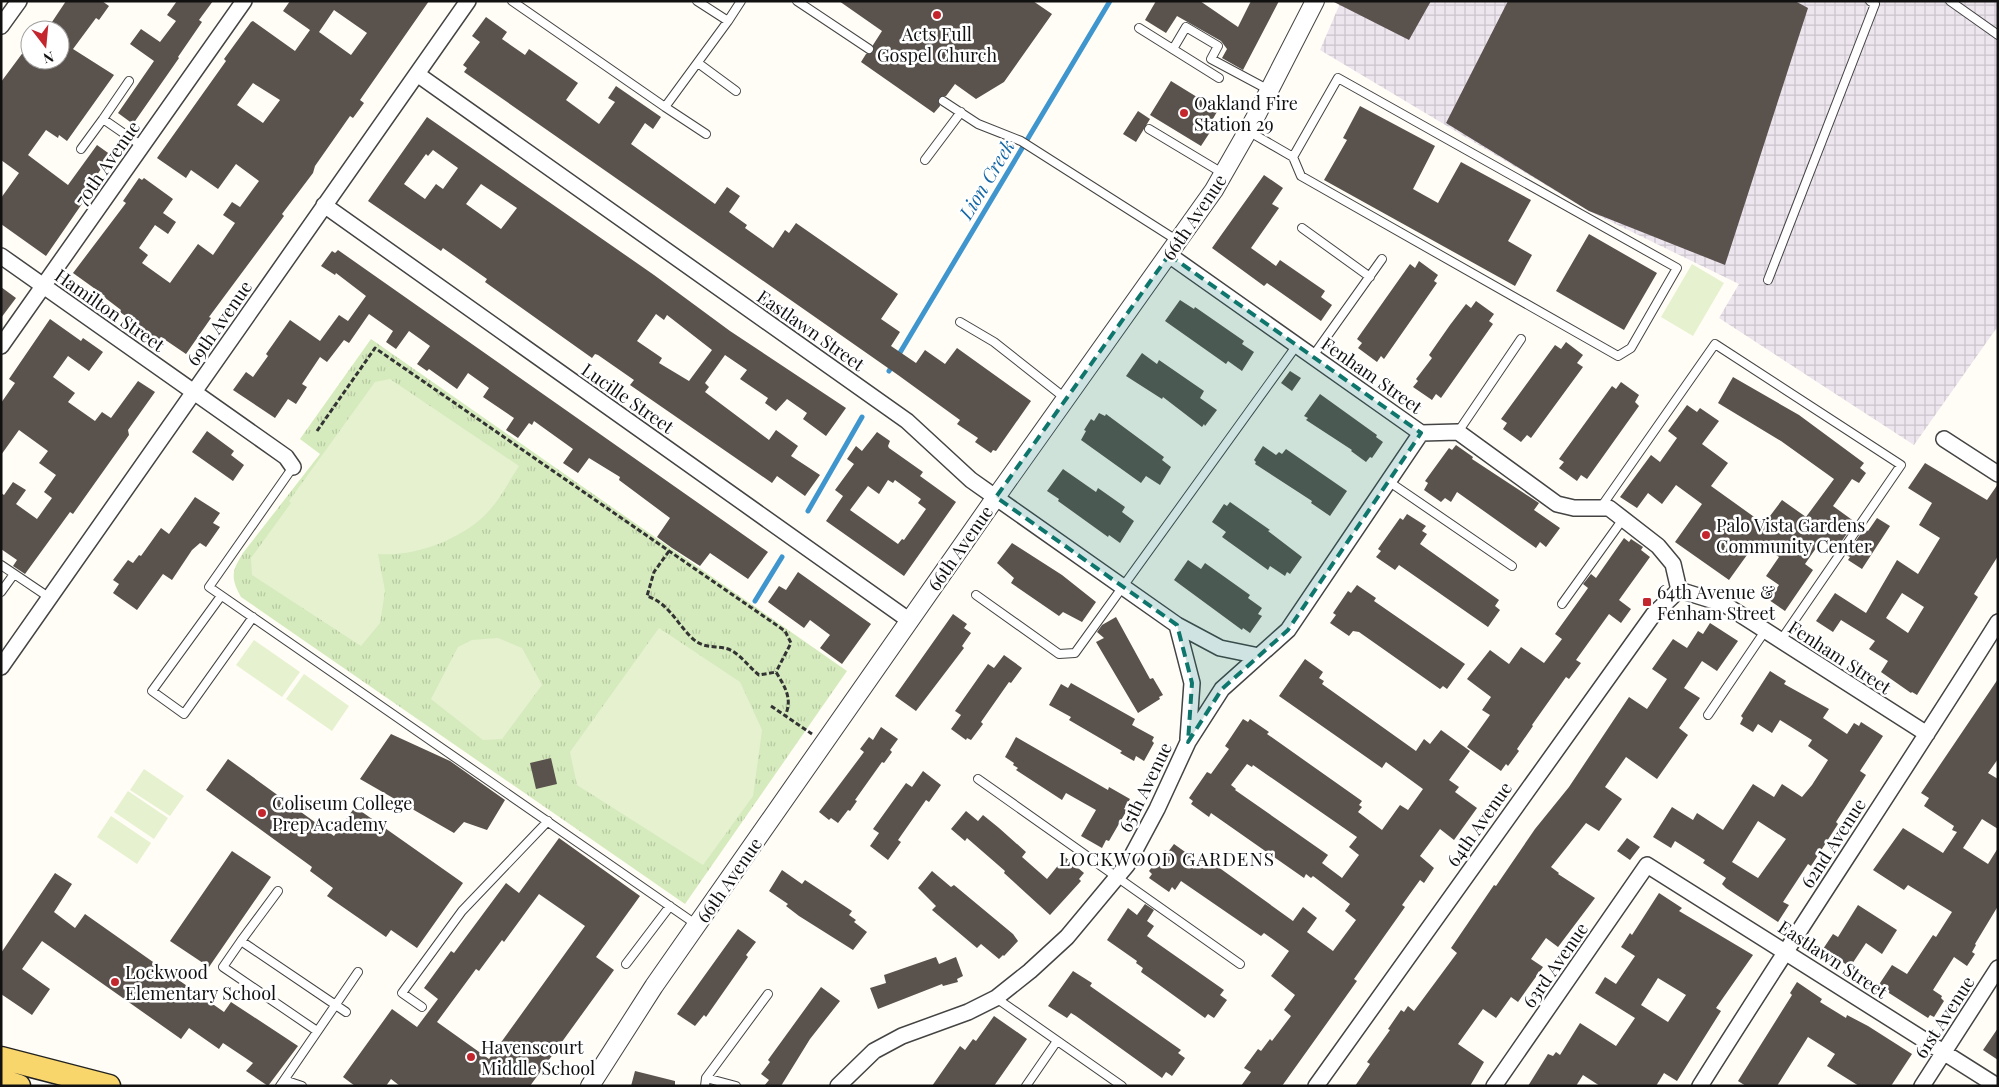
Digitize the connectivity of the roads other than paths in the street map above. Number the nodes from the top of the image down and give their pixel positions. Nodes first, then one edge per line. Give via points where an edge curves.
1 (19, 1) edge
2 (244, 1) edge
3 (468, 1) edge
4 (512, 1) edge
5 (697, 1) edge
6 (741, 1) edge
7 (797, 1) edge
8 (1315, 1) edge
9 (1870, 1) edge
10 (1950, 1) edge
11 (728, 21) junction
12 (1, 26) edge
13 (1139, 28) dead end
14 (1998, 35) edge
15 (1173, 49) junction
16 (869, 50) dead end
17 (698, 63) junction
18 (417, 74) junction
19 (1219, 78) dead end
20 (129, 81) dead end
21 (1269, 90) junction
22 (736, 91) dead end
23 (943, 101) dead end
24 (665, 107) junction
25 (961, 112) junction
26 (102, 118) junction
27 (1149, 129) dead end
28 (1248, 131) junction
29 (706, 134) dead end
30 (142, 146) junction
31 (81, 149) dead end
32 (1293, 157) junction
33 (925, 160) dead end
34 (1224, 174) junction
35 (324, 205) junction
36 (1302, 228) dead end
37 (1174, 248) junction
38 (1, 256) edge
39 (1382, 259) dead end
40 (1370, 276) junction
41 (1768, 280) dead end
42 (43, 286) junction
43 (960, 322) dead end
44 (1521, 340) dead end
45 (1297, 345) junction
46 (1, 346) edge
47 (1313, 356) junction
48 (194, 392) junction
49 (1066, 399) junction
50 (1421, 432) junction
51 (1458, 432) junction
52 (1944, 439) dead end
53 (293, 467) joint
54 (1998, 474) edge
55 (1388, 481) junction
56 (996, 497) junction
57 (1601, 508) junction
58 (1623, 519) junction
59 (1, 565) edge
60 (1512, 566) dead end
61 (14, 574) junction
62 (1122, 586) junction
63 (1679, 590) junction
64 (1, 592) edge
65 (976, 595) dead end
66 (221, 596) junction
67 (50, 598) junction
68 (1562, 604) dead end
69 (253, 618) junction
70 (910, 621) junction
71 (1998, 622) edge
72 (1177, 625) junction
73 (1766, 631) junction
74 (1781, 640) junction
75 (1259, 656) junction
76 (1, 667) edge
77 (1708, 715) dead end
78 (1927, 734) junction
79 (1188, 742) junction
80 (978, 779) dead end
81 (548, 822) junction
82 (1648, 865) joint
83 (1117, 878) junction
84 (278, 891) dead end
85 (670, 906) junction
86 (697, 925) junction
87 (241, 941) junction
88 (1785, 950) junction
89 (626, 964) dead end
90 (1240, 964) dead end
91 (1998, 968) edge
92 (358, 972) dead end
93 (768, 994) dead end
94 (996, 998) junction
95 (335, 1005) junction
96 (422, 1007) dead end
97 (346, 1012) dead end
98 (317, 1031) junction
99 (1057, 1041) junction
100 (1943, 1052) junction
101 (1, 1058) edge
102 (1, 1080) edge
103 (706, 1082) edge
104 (282, 1083) edge
105 (19, 1086) edge
106 (109, 1086) edge
107 (302, 1086) edge
108 (590, 1086) edge
109 (736, 1086) edge
110 (838, 1086) edge
111 (1026, 1086) edge
112 (1122, 1086) edge
113 (1316, 1086) edge
114 (1494, 1086) edge
115 (1700, 1086) edge
116 (1922, 1086) edge
117 (1997, 1086) edge

1 - 12 street
2 - 30 street, 70th Avenue
3 - 18 street, 69th Avenue
4 - 24 lane
5 - 11 lane
6 - 11 lane
7 - 16 lane
8 - 21 street, 66th Avenue
9 - 41 lane via 1875,4
10 - 14 lane
11 - 17 lane
13 - 15 lane
15 - 19 lane
15 - 21 lane via 1186,27 1218,46 1212,59
17 - 22 lane
17 - 24 lane
18 - 35 street, 69th Avenue
18 - 56 street, Eastlawn Street via 906,421 953,466
20 - 26 lane
21 - 28 street, 66th Avenue
23 - 25 lane
24 - 29 lane
25 - 33 lane
25 - 37 lane via 978,124 1034,148
26 - 30 lane
26 - 31 lane
27 - 34 lane
28 - 32 lane
28 - 34 street, 66th Avenue
30 - 42 street, 70th Avenue
32 - 32 lane via 1338,78 1676,268 1631,348 1618,356 1302,176
34 - 37 street, 66th Avenue
35 - 48 street, 69th Avenue
35 - 70 street, Lucille Street
36 - 40 lane
37 - 45 street, Fenham Street
37 - 49 street, 66th Avenue
38 - 42 street, Hamilton Street
39 - 40 lane
40 - 47 lane
42 - 46 street, 70th Avenue
42 - 48 street, Hamilton Street
43 - 49 lane via 994,342
44 - 51 lane
45 - 47 street, Fenham Street
45 - 62 lane
47 - 50 street, Fenham Street
48 - 53 street, Hamilton Street via 286,457
48 - 67 street, 69th Avenue
49 - 56 street, 66th Avenue
50 - 51 street, Fenham Street
50 - 55 street, 65th Avenue
51 - 57 street via 1557,504
52 - 54 street
53 - 66 lane via 209,587
55 - 60 lane
55 - 75 street, 65th Avenue via 1288,630
56 - 62 street, Eastlawn Street
56 - 70 street, 66th Avenue
57 - 58 street via 1609,508
57 - 74 lane via 1715,344 1901,465
58 - 63 street via 1658,546 1673,564
58 - 68 lane
59 - 61 lane
61 - 64 lane
61 - 67 lane
62 - 65 lane via 1075,653 1059,654
62 - 72 street, Eastlawn Street
63 - 73 street, Fenham Street via 1724,604
63 - 113 street, 64th Avenue via 1653,615
66 - 69 lane
66 - 69 lane via 152,691 184,714
67 - 76 street, 69th Avenue
69 - 81 lane
70 - 86 street, 66th Avenue
71 - 78 street, 62nd Avenue
72 - 75 street, Eastlawn Street via 1220,648
72 - 79 street via 1192,683
73 - 74 street, Fenham Street
73 - 77 lane
74 - 78 street, Fenham Street
75 - 79 street, 65th Avenue via 1222,688
78 - 88 street, 62nd Avenue
79 - 83 street, 65th Avenue via 1157,809
80 - 83 lane
81 - 85 lane
81 - 96 lane via 462,911 402,993
82 - 88 street, Eastlawn Street
82 - 114 street, 63rd Avenue
83 - 90 lane
83 - 94 street, 65th Avenue via 1067,937
84 - 87 lane
85 - 86 lane
85 - 89 lane
86 - 108 street, 66th Avenue
87 - 95 lane
87 - 98 lane via 223,967
88 - 100 street, Eastlawn Street
88 - 115 street, 62nd Avenue
91 - 100 street, 61st Avenue
92 - 95 lane
93 - 103 lane
94 - 99 lane
94 - 110 street, 65th Avenue via 902,1036 874,1051
95 - 97 lane
95 - 98 lane
98 - 104 lane
99 - 111 lane
99 - 112 lane
100 - 116 street, 61st Avenue
100 - 117 street, Eastlawn Street
101 - 106 main road
102 - 105 main road
103 - 109 lane
104 - 107 lane

